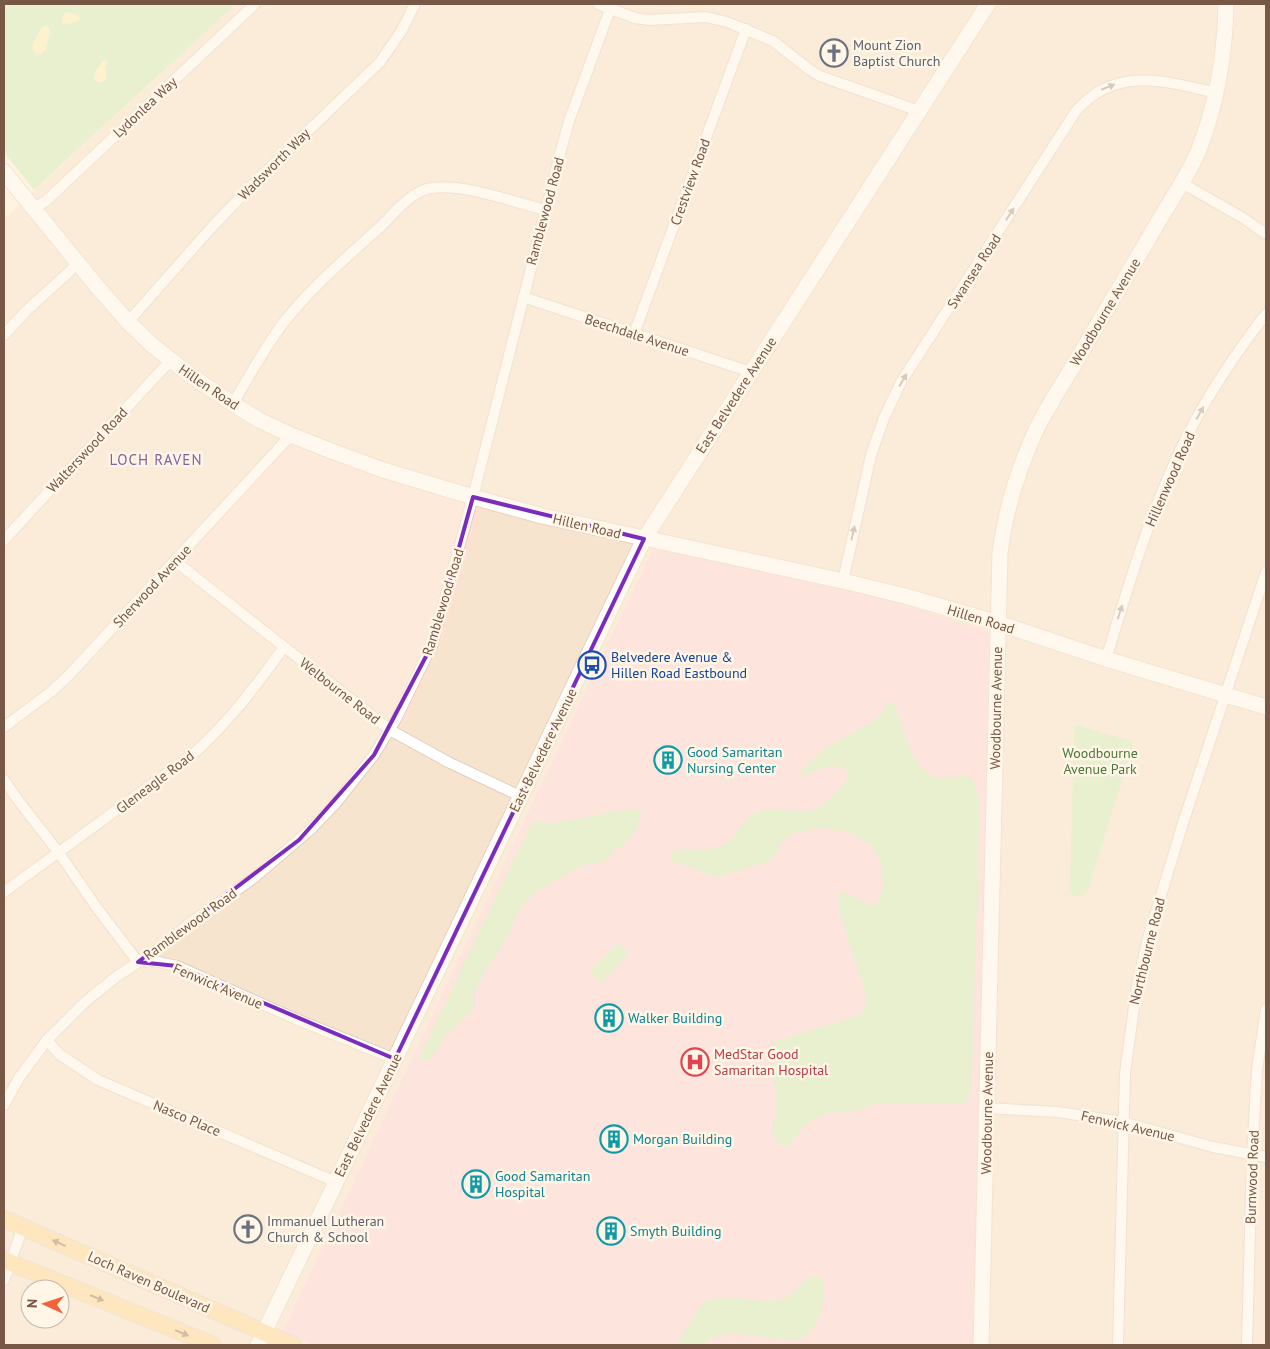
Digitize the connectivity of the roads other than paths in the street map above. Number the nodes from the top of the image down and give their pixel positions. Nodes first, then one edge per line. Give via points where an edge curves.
1 (255, 4) edge
2 (415, 4) edge
3 (598, 4) edge
4 (988, 4) edge
5 (1226, 4) edge
6 (612, 6) edge
7 (746, 29) junction
8 (1216, 94) junction
9 (920, 111) junction
10 (4, 172) edge
11 (1182, 183) junction
12 (33, 208) junction
13 (545, 210) junction
14 (1266, 234) edge
15 (78, 262) junction
16 (523, 297) junction
17 (1266, 314) edge
18 (128, 322) junction
19 (634, 334) junction
20 (4, 335) edge
21 (171, 360) junction
22 (751, 372) junction
23 (233, 404) junction
24 (291, 435) junction
25 (473, 497) junction
26 (644, 539) junction
27 (4, 540) edge
28 (175, 561) junction
29 (1266, 572) edge
30 (843, 581) junction
31 (998, 623) junction
32 (284, 647) junction
33 (1106, 659) junction
34 (1226, 695) junction
35 (1266, 707) edge
36 (4, 727) edge
37 (390, 730) junction
38 (4, 780) edge
39 (520, 796) junction
40 (59, 853) junction
41 (4, 892) edge
42 (138, 962) junction
43 (1266, 1009) edge
44 (47, 1040) junction
45 (395, 1059) junction
46 (4, 1105) edge
47 (987, 1108) junction
48 (1123, 1122) junction
49 (1252, 1155) junction
50 (1266, 1157) edge
51 (336, 1182) junction
52 (4, 1219) edge
53 (23, 1227) junction
54 (7, 1261) edge
55 (4, 1280) edge
56 (261, 1339) edge
57 (213, 1345) edge
58 (293, 1345) edge
59 (981, 1345) edge
60 (1118, 1345) edge
61 (1248, 1345) edge

1 - 12 street, Lydonlea Way via 46,201
2 - 18 street, Wadsworth Way via 380,62 254,183
3 - 6 street
4 - 9 street, East Belvedere Avenue
5 - 8 street, Woodbourne Avenue via 1226,40
6 - 7 street via 635,18 663,21 715,18
6 - 13 street, Ramblewood Road via 569,122
7 - 9 street via 780,45 820,76
7 - 19 street, Crestview Road
8 - 11 street, Woodbourne Avenue via 1197,153
30 -> 8 street, Swansea Road via 870,455 901,382 1076,111 1104,88 1133,80 1156,81
9 - 22 street, East Belvedere Avenue
10 - 12 street, Hillen Road
11 - 14 street
11 - 31 street, Woodbourne Avenue via 1037,429 1020,470 1002,532
12 - 15 street, Hillen Road
13 - 16 street, Ramblewood Road
13 - 23 street via 456,188 427,189 409,199 320,282 285,322
15 - 18 street, Hillen Road
15 - 20 street
16 - 19 street, Beechdale Avenue
16 - 25 street, Ramblewood Road
33 -> 17 street, Hillenwood Road via 1142,544 1173,465 1213,390
18 - 21 street, Hillen Road
19 - 22 street, Beechdale Avenue
21 - 23 street, Hillen Road
21 - 27 street, Walterswood Road
22 - 26 street, East Belvedere Avenue
23 - 24 street, Hillen Road
24 - 25 street, Hillen Road via 384,470
24 - 28 street, Sherwood Avenue
25 - 26 street, Hillen Road
25 - 37 street, Ramblewood Road via 432,645
26 - 30 street, Hillen Road
26 - 39 street, East Belvedere Avenue
28 - 32 street, Welbourne Road
28 - 36 street, Sherwood Avenue via 69,675
29 - 34 street, Northbourne Road
30 - 31 street, Hillen Road
31 - 33 street, Hillen Road
31 - 47 street, Woodbourne Avenue
32 - 37 street, Welbourne Road
32 - 40 street, Gleneagle Road via 211,738
33 - 34 street, Hillen Road
34 - 35 street, Hillen Road
34 - 48 street, Northbourne Road via 1143,956 1127,1054
37 - 39 street, Welbourne Road
37 - 42 street, Ramblewood Road via 336,803 299,840 255,877
38 - 40 street
39 - 45 street, East Belvedere Avenue
40 - 41 street, Gleneagle Road
40 - 42 street
42 - 44 street, Ramblewood Road via 85,1002
42 - 45 street, Fenwick Avenue via 176,966
43 - 49 street, Burnwood Road via 1257,1070
44 - 46 street, Ramblewood Road
44 - 51 street, Nasco Place via 59,1054 98,1080
45 - 51 street, East Belvedere Avenue
47 - 48 street, Fenwick Avenue via 1058,1112
47 - 59 street, Woodbourne Avenue
48 - 49 street, Fenwick Avenue
48 - 60 street, Northbourne Road
49 - 50 street, Fenwick Avenue
49 - 61 street, Burnwood Road
51 - 56 street, East Belvedere Avenue
52 - 53 main road, Loch Raven Boulevard
53 - 54 street
56 -> 53 main road, Loch Raven Boulevard
54 - 55 street
54 -> 57 main road
56 - 58 main road, Loch Raven Boulevard

